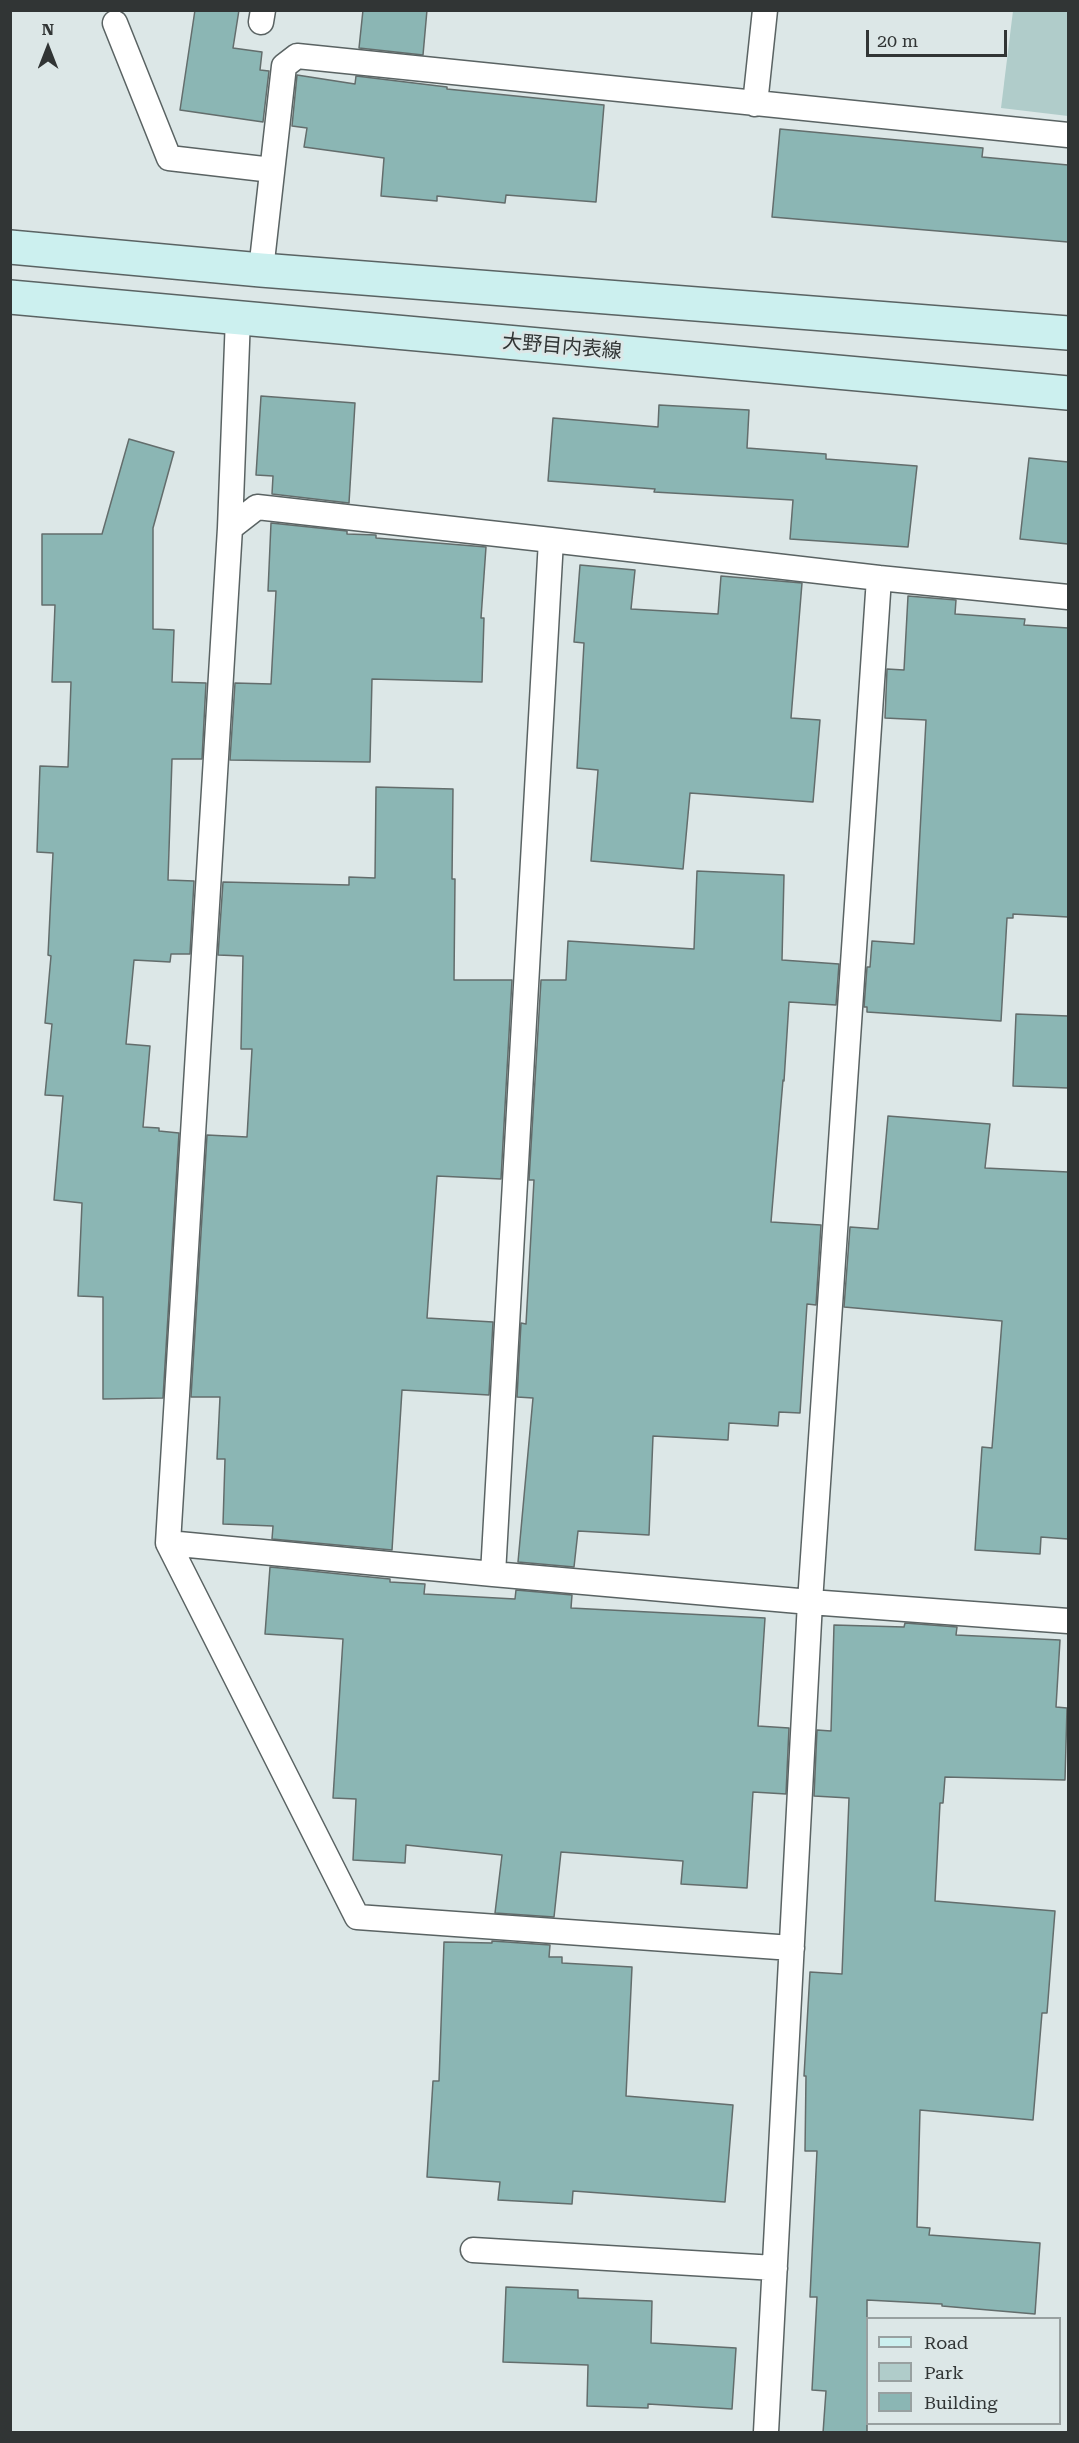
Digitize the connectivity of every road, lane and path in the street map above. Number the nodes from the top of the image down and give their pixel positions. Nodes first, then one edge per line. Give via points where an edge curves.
1 (765, 10) edge
2 (115, 23) dead end
3 (755, 104) junction
4 (1068, 135) edge
5 (272, 170) junction
6 (10, 247) edge
7 (261, 270) junction
8 (10, 297) edge
9 (238, 317) junction
10 (1068, 333) edge
11 (1068, 393) edge
12 (230, 528) junction
13 (551, 540) junction
14 (879, 578) junction
15 (1068, 597) edge
16 (168, 1544) junction
17 (493, 1574) junction
18 (810, 1602) junction
19 (1068, 1621) edge
20 (792, 1948) junction
21 (473, 2250) dead end
22 (775, 2268) junction
23 (766, 2433) edge

1 - 3 lane
2 - 5 lane via 169,158
3 - 4 lane
3 - 5 lane via 297,56 284,66
5 - 7 lane
6 - 7 main road
7 - 10 main road
8 - 9 main road, 大野目内表線
9 - 11 main road, 大野目内表線
9 - 12 lane
12 - 13 lane via 257,507
12 - 16 lane
13 - 14 lane
13 - 17 lane
14 - 15 lane
14 - 18 lane
16 - 17 lane
16 - 20 lane via 357,1917
17 - 18 lane
18 - 19 lane
18 - 20 lane
20 - 22 lane
21 - 22 lane
22 - 23 lane

